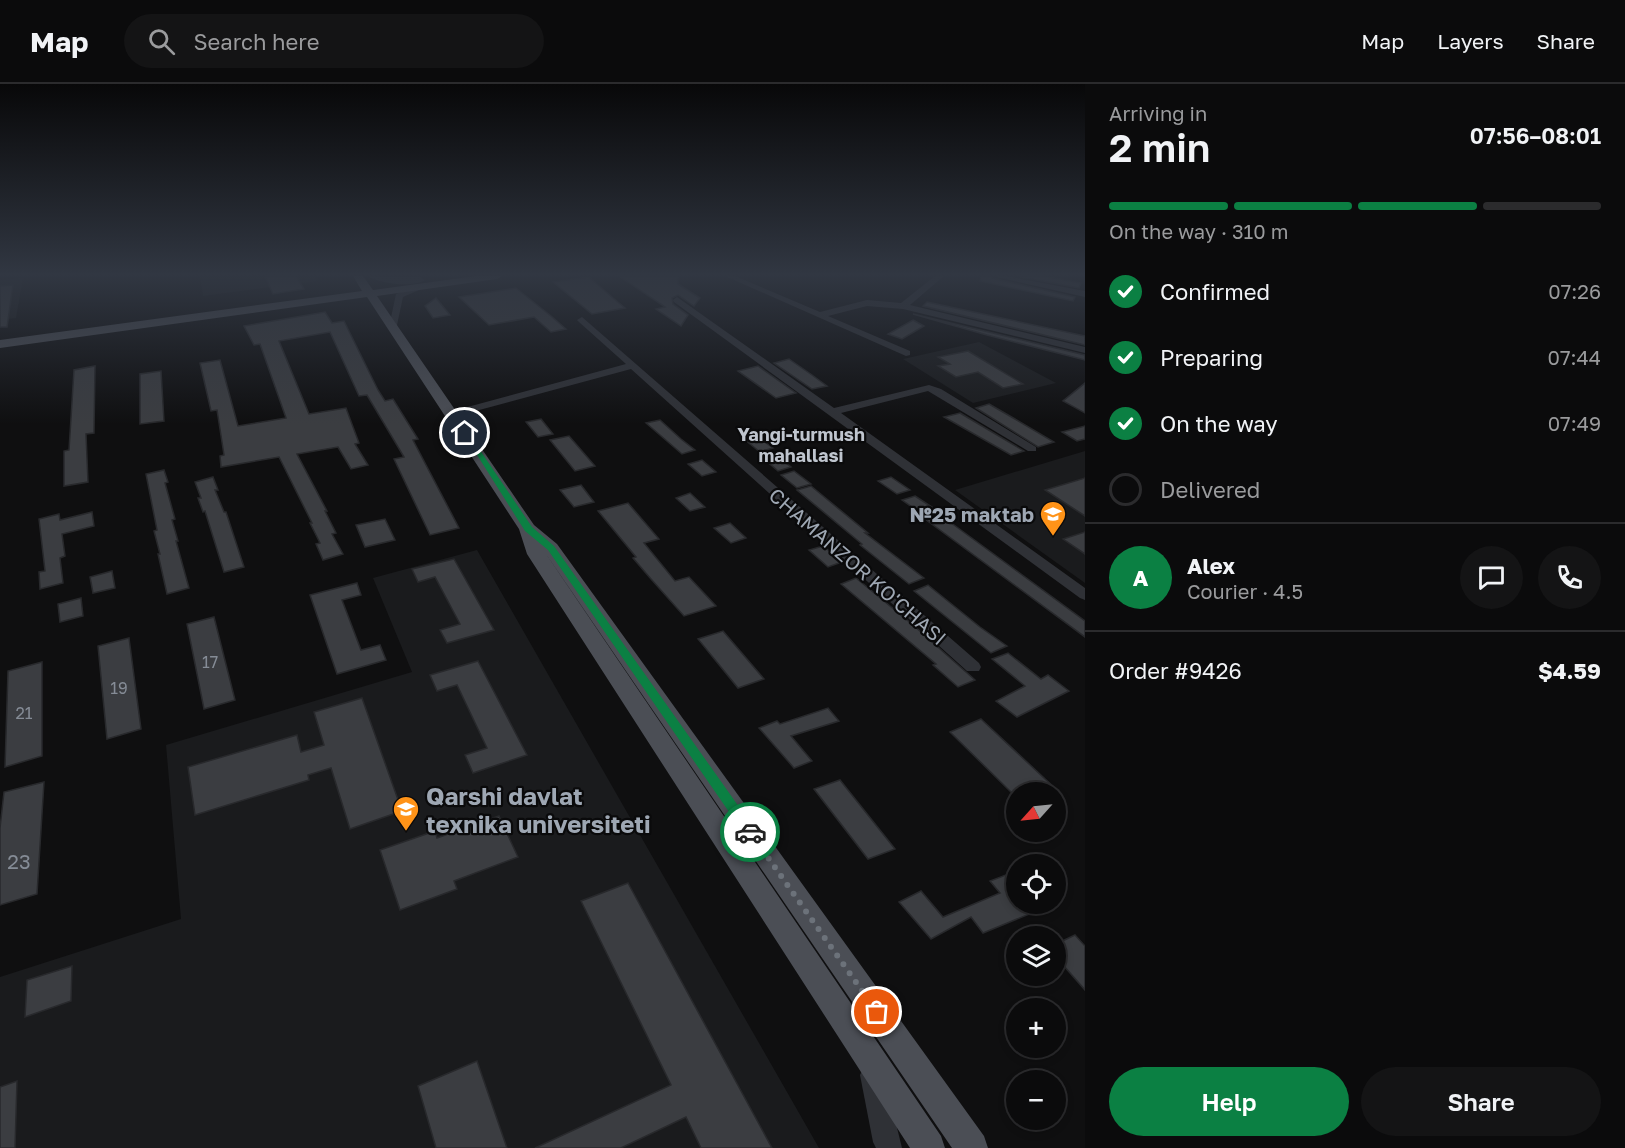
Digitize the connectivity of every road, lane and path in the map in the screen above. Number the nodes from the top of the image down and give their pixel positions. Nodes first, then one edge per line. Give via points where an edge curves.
1 (392, 325) edge
2 (107, 326) joint
3 (588, 326) edge
4 (713, 326) edge
5 (844, 326) edge
6 (984, 326) edge
7 (0, 338) edge
8 (0, 344) edge
9 (1085, 350) edge
10 (906, 353) dead end
11 (632, 366) junction
12 (833, 412) junction
13 (453, 414) junction
14 (1032, 449) dead end
15 (528, 529) junction
16 (1085, 595) edge
17 (973, 667) dead end
18 (867, 1051) junction
19 (889, 1148) edge
20 (929, 1148) edge
21 (972, 1148) edge

1 - 13 main road
2 - 7 main road
2 - 8 main road
3 - 11 street, CHAMANZOR KO'CHASI
4 - 12 street
5 - 10 street
6 - 9 street
11 - 13 street
11 - 17 street, CHAMANZOR KO'CHASI
12 - 14 street via 929,388
12 - 16 street
13 - 15 main road
15 - 18 main road via 536,554
15 - 21 main road via 551,548
18 - 19 street
18 - 20 main road

